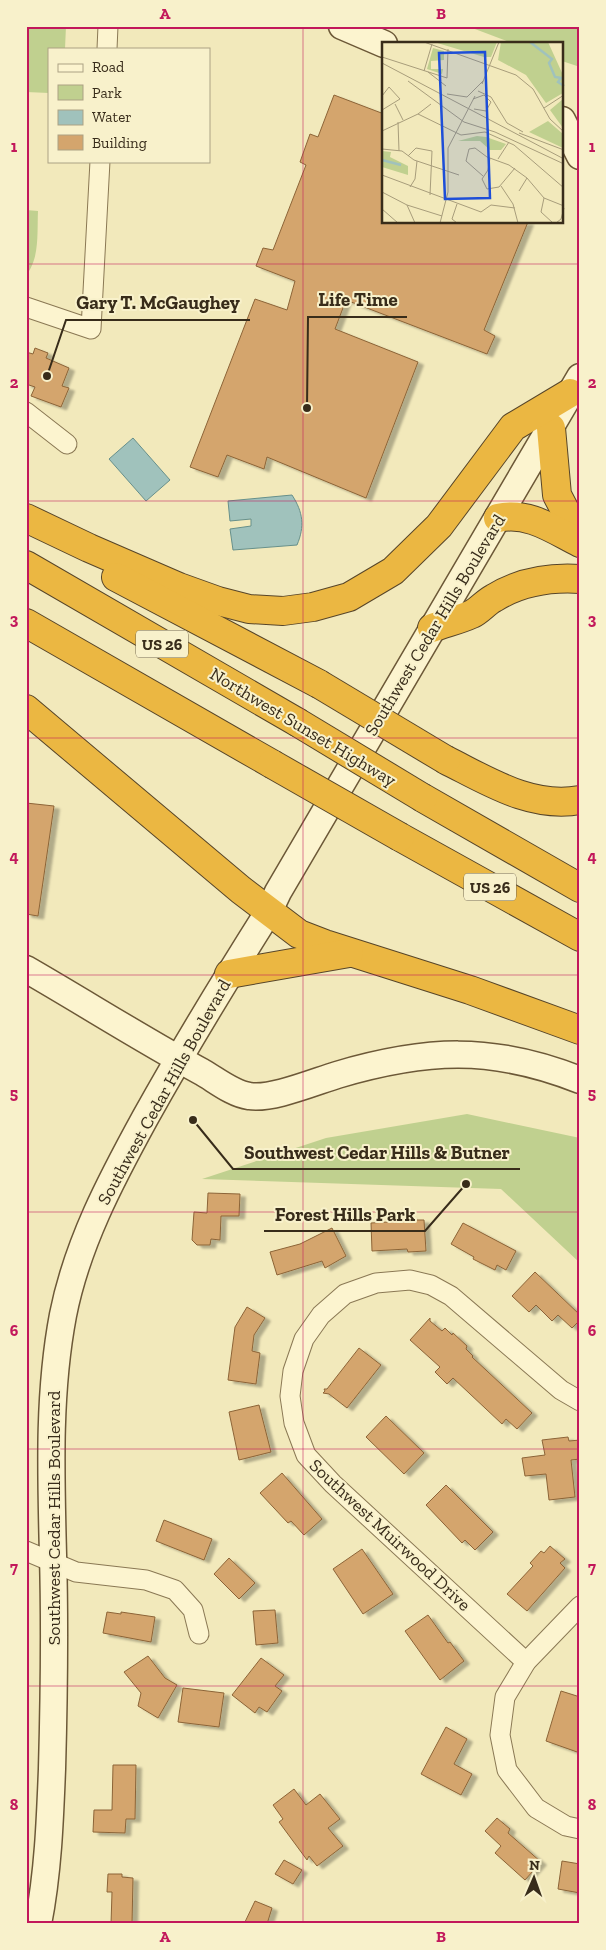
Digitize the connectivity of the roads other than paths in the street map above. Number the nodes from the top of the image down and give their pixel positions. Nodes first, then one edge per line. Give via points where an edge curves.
1 (108, 26) edge
2 (342, 26) edge
3 (382, 43) edge
4 (107, 48) edge
5 (564, 119) edge
6 (564, 122) edge
7 (580, 123) edge
8 (580, 156) edge
9 (100, 162) edge
10 (26, 307) edge
11 (575, 385) edge
12 (26, 412) edge
13 (551, 428) junction
14 (67, 444) dead end
15 (498, 518) junction
16 (31, 521) edge
17 (580, 530) edge
18 (580, 543) edge
19 (26, 565) edge
20 (580, 579) edge
21 (26, 623) edge
22 (432, 628) junction
23 (26, 709) edge
24 (580, 800) edge
25 (580, 888) edge
26 (269, 911) junction
27 (580, 938) edge
28 (353, 952) junction
29 (26, 969) edge
30 (230, 974) junction
31 (580, 1030) edge
32 (179, 1059) junction
33 (580, 1080) edge
34 (580, 1401) edge
35 (26, 1551) edge
36 (54, 1562) junction
37 (580, 1606) edge
38 (199, 1634) dead end
39 (526, 1662) junction
40 (580, 1829) edge
41 (38, 1924) edge

1 - 4 street
2 - 3 main road
5 - 7 main road
6 - 8 main road
9 - 10 street via 91,329
11 - 13 main road, Southwest Cedar Hills Boulevard
11 - 16 highway via 513,427 439,526 394,571 349,597 314,607 283,611 249,609 218,601
12 - 14 street
13 - 15 main road, Southwest Cedar Hills Boulevard
13 - 17 highway via 557,495
15 - 18 highway via 524,516
15 - 22 main road, Southwest Cedar Hills Boulevard
16 - 24 highway, bridge via 79,558 319,684 446,760 524,797
19 - 25 highway, Northwest Sunset Highway / US 26, bridge
20 - 22 highway via 540,580 510,589 474,613
21 - 27 highway, US 26, bridge
22 - 26 main road, Southwest Cedar Hills Boulevard
23 - 26 highway
26 - 28 highway via 299,934
26 - 30 main road, Southwest Cedar Hills Boulevard
28 - 30 highway
28 - 31 highway via 460,986
29 - 32 main road
30 - 32 main road, Southwest Cedar Hills Boulevard
32 - 33 main road via 237,1092 254,1096 275,1094 402,1058 442,1054 509,1058
32 - 36 main road, Southwest Cedar Hills Boulevard via 110,1183 84,1244 64,1314 52,1414
34 - 39 street, Southwest Muirwood Drive via 561,1390 451,1296 431,1285 410,1280 376,1283 345,1294 322,1315 304,1340 293,1371 290,1396 294,1423 306,1455 333,1484
35 - 36 street
36 - 38 street via 76,1572 146,1580 175,1590 193,1610
36 - 41 main road, Southwest Cedar Hills Boulevard via 48,1856
37 - 39 street
39 - 40 street via 505,1697 500,1735 507,1770 536,1808 566,1826

